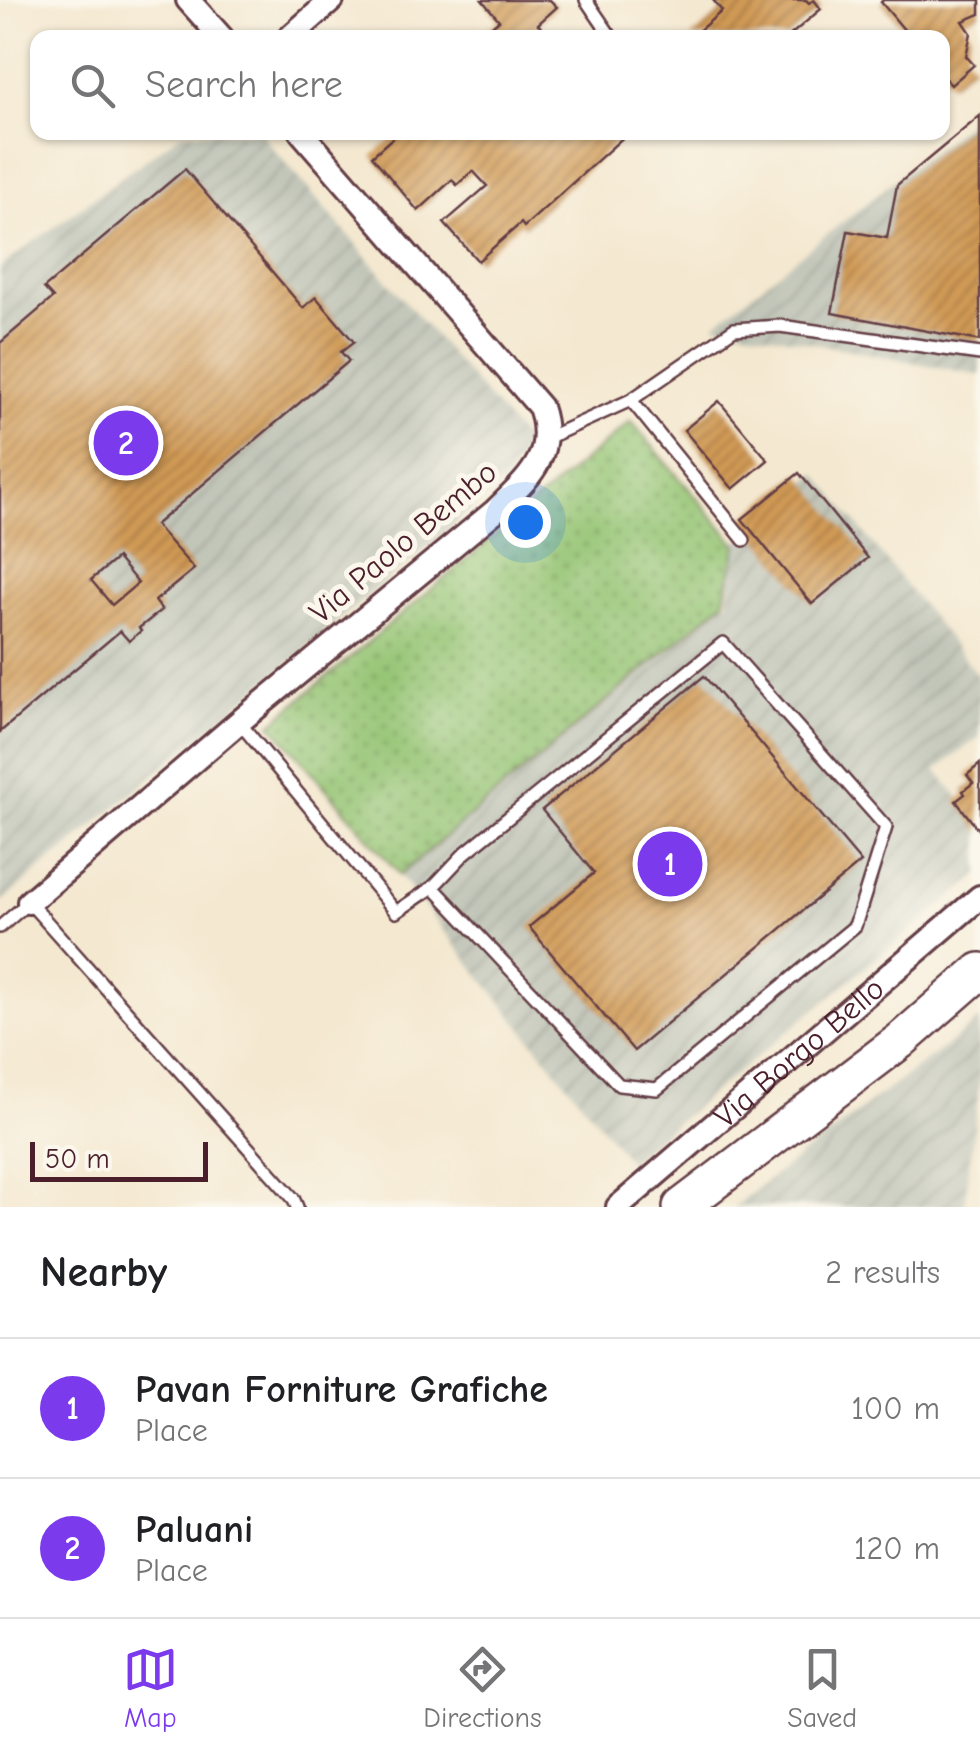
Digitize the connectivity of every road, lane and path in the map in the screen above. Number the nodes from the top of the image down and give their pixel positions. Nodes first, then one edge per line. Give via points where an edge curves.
1 (188, 0) edge
2 (332, 0) edge
3 (586, 0) edge
4 (215, 30) edge
5 (298, 30) edge
6 (607, 30) edge
7 (308, 140) edge
8 (980, 354) edge
9 (631, 400) junction
10 (545, 439) junction
11 (744, 540) dead end
12 (238, 722) junction
13 (433, 887) junction
14 (980, 897) edge
15 (30, 902) junction
16 (0, 928) edge
17 (980, 971) edge
18 (297, 1207) edge
19 (618, 1207) edge
20 (681, 1207) edge

1 - 4 street
2 - 5 street
3 - 6 lane
7 - 10 street via 540,407
8 - 9 lane via 780,326 734,329
9 - 10 lane
9 - 11 lane
10 - 12 street, Via Paolo Bembo via 533,474 495,511
12 - 13 lane via 396,912
12 - 15 street, Via Paolo Bembo
13 - 13 lane via 618,1085 657,1089 855,926 886,827 723,642 465,853
14 - 19 street, Via Borgo Bello
15 - 16 lane
15 - 18 lane
17 - 20 main road, Via Borgo Bello via 900,1041

